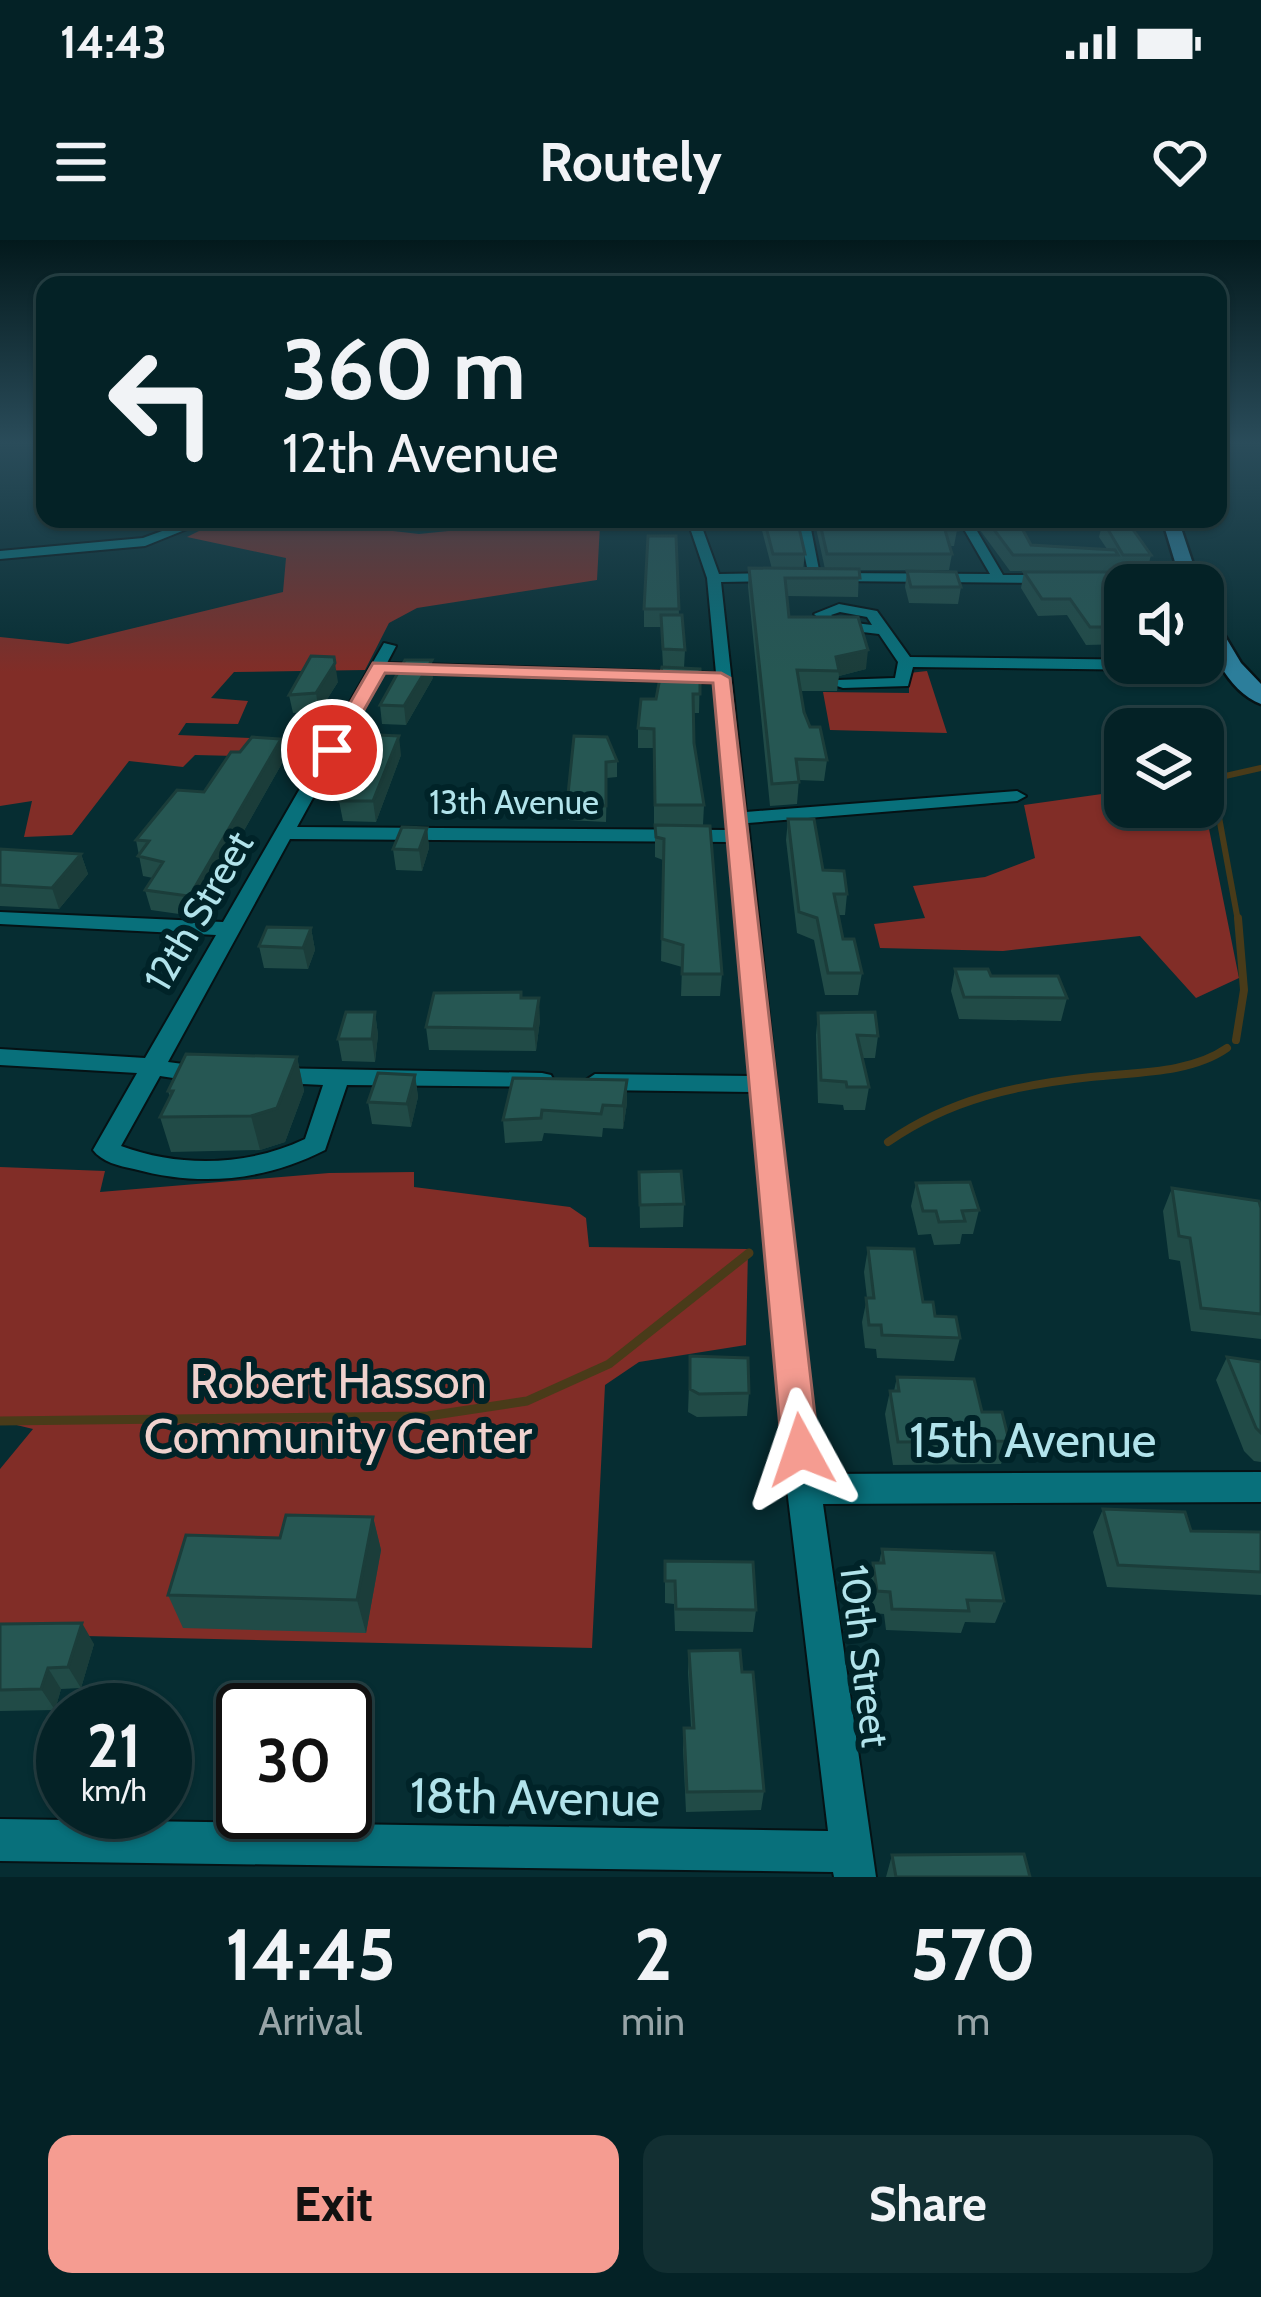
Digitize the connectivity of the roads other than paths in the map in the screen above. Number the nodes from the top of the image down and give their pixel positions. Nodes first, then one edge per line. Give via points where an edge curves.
1 (182, 528) edge
2 (696, 528) edge
3 (805, 528) edge
4 (969, 528) edge
5 (1173, 528) edge
6 (0, 555) edge
7 (1184, 564) edge
8 (817, 577) junction
9 (714, 578) junction
10 (999, 579) junction
11 (1068, 579) edge
12 (1091, 580) edge
13 (1104, 580) edge
14 (881, 630) dead end
15 (388, 646) dead end
16 (1224, 652) edge
17 (906, 662) junction
18 (1232, 666) junction
19 (379, 667) junction
20 (721, 678) junction
21 (843, 683) edge
22 (1261, 697) edge
23 (1016, 796) dead end
24 (741, 827) junction
25 (285, 833) junction
26 (0, 918) edge
27 (227, 929) junction
28 (0, 1058) edge
29 (148, 1069) junction
30 (337, 1078) junction
31 (766, 1084) junction
32 (1261, 1487) edge
33 (804, 1489) junction
34 (0, 1840) edge
35 (853, 1865) edge

1 - 6 street via 145,542
2 - 9 street, 10th Street
3 - 8 street
4 - 10 street
5 - 7 main road
8 - 9 street
8 - 10 street
9 - 20 street, 10th Street
10 - 11 street
12 - 13 street
14 - 17 street
15 - 19 street, 12th Street
16 - 18 main road
17 - 18 street
17 - 21 street via 902,683
18 - 22 main road
19 - 20 street
19 - 25 street, 12th Street
20 - 24 street, 10th Street
23 - 24 street, 13th Avenue
24 - 25 street, 13th Avenue
24 - 31 street, 10th Street
25 - 27 street, 12th Street
26 - 27 street
27 - 29 street, 12th Street
28 - 29 street
29 - 30 street
29 - 30 street, 12th Street via 106,1150 156,1168 289,1160 316,1144
30 - 31 street
31 - 33 street, 10th Street
32 - 33 street, 15th Avenue
33 - 35 street, 10th Street
34 - 35 street, 18th Avenue

